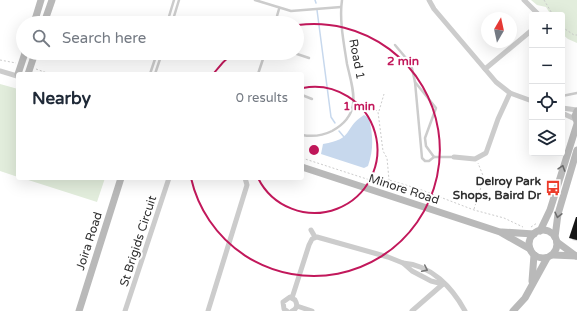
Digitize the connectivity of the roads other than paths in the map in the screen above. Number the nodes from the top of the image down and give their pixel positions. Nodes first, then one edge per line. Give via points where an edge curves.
1 (41, 0) edge
2 (52, 0) edge
3 (174, 0) edge
4 (179, 0) edge
5 (255, 0) edge
6 (342, 0) edge
7 (429, 0) edge
8 (524, 0) edge
9 (341, 7) junction
10 (279, 8) junction
11 (536, 12) edge
12 (36, 16) edge
13 (46, 16) edge
14 (169, 16) edge
15 (174, 16) edge
16 (277, 16) edge
17 (529, 32) edge
18 (395, 45) dead end
19 (304, 56) edge
20 (309, 58) dead end
21 (22, 60) edge
22 (33, 60) edge
23 (155, 60) edge
24 (160, 60) edge
25 (263, 60) edge
26 (485, 69) junction
27 (0, 71) edge
28 (19, 72) edge
29 (29, 72) edge
30 (151, 72) edge
31 (156, 72) edge
32 (259, 72) edge
33 (16, 75) edge
34 (415, 82) junction
35 (577, 93) edge
36 (510, 94) junction
37 (565, 95) edge
38 (304, 96) edge
39 (312, 99) dead end
40 (529, 100) edge
41 (565, 110) edge
42 (565, 114) edge
43 (577, 117) edge
44 (304, 135) edge
45 (577, 150) edge
46 (434, 157) junction
47 (454, 157) joint
48 (304, 168) edge
49 (120, 180) edge
50 (168, 180) edge
51 (246, 180) edge
52 (311, 230) dead end
53 (500, 232) junction
54 (537, 233) junction
55 (315, 237) junction
56 (556, 240) junction
57 (532, 252) junction
58 (577, 256) edge
59 (550, 257) junction
60 (403, 263) junction
61 (532, 283) junction
62 (443, 284) junction
63 (292, 298) junction
64 (297, 306) junction
65 (515, 310) edge
66 (78, 311) edge
67 (125, 311) edge
68 (208, 311) edge
69 (287, 311) edge
70 (292, 311) edge
71 (312, 311) edge
72 (412, 311) edge
73 (465, 311) edge

1 - 12 street
2 - 13 street
3 - 14 lane
4 - 15 lane
5 - 10 lane
6 - 9 lane, Road 1
7 - 26 street
8 - 11 street
9 - 10 lane via 296,12
9 - 44 lane, Road 1 via 348,64 354,86 351,110 342,124 328,133
10 - 16 lane
17 - 26 street
18 - 34 lane via 411,64
19 - 20 lane
21 - 28 street
22 - 29 street
23 - 30 lane
24 - 31 lane
25 - 32 lane
26 - 36 street
27 - 33 street
34 - 46 lane via 436,108 425,138 426,146
34 - 46 lane via 422,158 429,161
35 - 37 lane
36 - 40 street
36 - 47 street via 498,118 486,153 477,158
38 - 39 lane
41 - 43 street
42 - 43 street
54 -> 43 street via 550,210
45 -> 56 street via 558,214
46 - 47 lane
48 - 53 street, Minore Road
49 - 66 street, Joira Road
50 - 67 street, St Brigids Circuit
51 - 68 street via 247,185
52 - 55 street
53 - 54 street, Minore Road
53 - 57 street, Minore Road
54 - 56 street via 549,231
54 - 57 street via 530,241
55 - 60 street via 320,236
55 - 63 street via 309,245
56 - 58 street
56 - 59 street via 557,247
57 - 59 street
57 - 61 street
58 - 59 street
59 - 61 street
60 - 62 street via 431,281
60 -> 62 street via 415,264 435,274
61 - 65 street via 525,298
62 - 72 street
62 - 73 street via 454,294
63 - 64 street
63 - 69 street via 283,302
64 - 70 street
64 - 71 street

